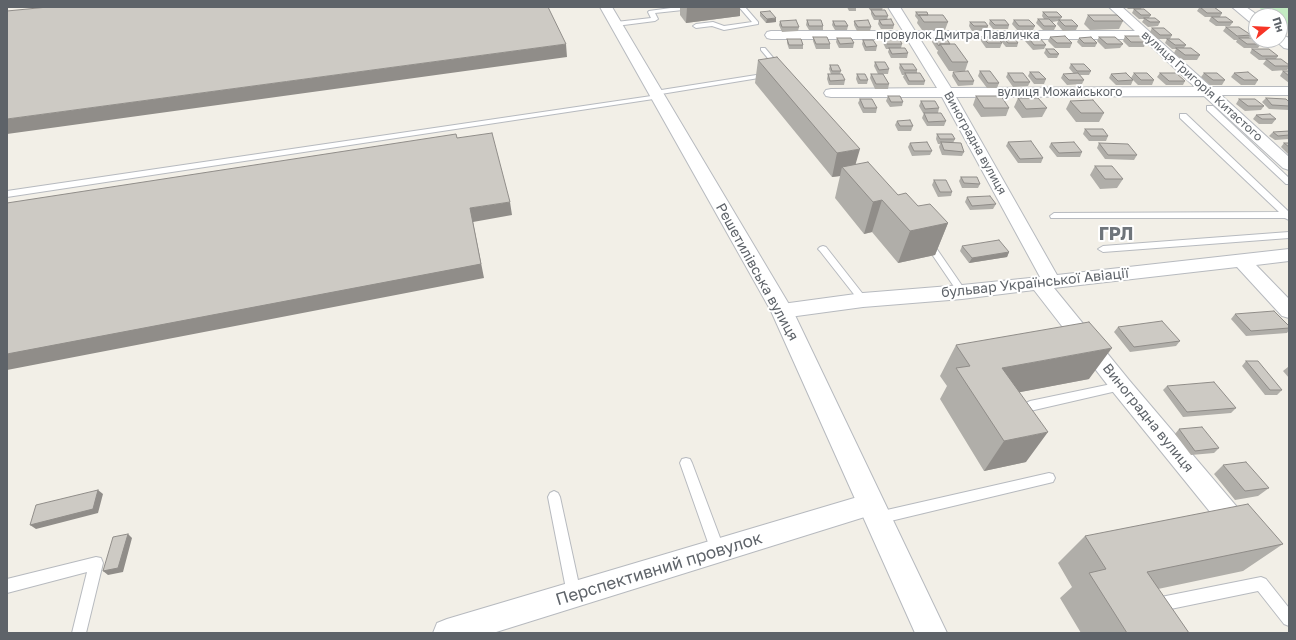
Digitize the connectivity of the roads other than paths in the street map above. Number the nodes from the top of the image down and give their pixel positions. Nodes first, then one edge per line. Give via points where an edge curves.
1 (606, 7) edge
2 (692, 7) edge
3 (742, 7) edge
4 (894, 7) edge
5 (1115, 7) edge
6 (1238, 7) edge
7 (1248, 14) edge
8 (616, 24) junction
9 (696, 26) dead end
10 (771, 35) dead end
11 (911, 35) junction
12 (1145, 35) junction
13 (763, 49) dead end
14 (1289, 90) edge
15 (1206, 91) junction
16 (831, 93) dead end
17 (947, 93) junction
18 (657, 95) junction
19 (1210, 108) dead end
20 (1183, 116) dead end
21 (1289, 165) edge
22 (1289, 182) edge
23 (7, 194) edge
24 (1054, 216) dead end
25 (1288, 216) edge
26 (1289, 235) edge
27 (925, 239) edge
28 (824, 249) dead end
29 (1103, 249) dead end
30 (1289, 255) edge
31 (1241, 260) junction
32 (1045, 282) junction
33 (962, 292) junction
34 (863, 300) junction
35 (1289, 311) edge
36 (782, 312) junction
37 (1122, 386) junction
38 (1030, 406) edge
39 (686, 463) dead end
40 (1049, 478) dead end
41 (554, 497) dead end
42 (874, 511) junction
43 (1228, 515) edge
44 (718, 551) junction
45 (7, 586) edge
46 (574, 594) junction
47 (1145, 608) edge
48 (1289, 619) edge
49 (79, 633) edge
50 (447, 633) edge
51 (931, 633) edge

1 - 8 street, Решетилівська вулиця
2 - 8 lane via 650,12 655,19
3 - 9 lane via 756,23 724,28 713,24
4 - 11 street, Виноградна вулиця
5 - 12 street, вулиця Григорія Китастого
6 - 7 street
8 - 18 street, Решетилівська вулиця
10 - 11 street, провулок Дмитра Павличка
11 - 12 street, провулок Дмитра Павличка
11 - 17 street, Виноградна вулиця
12 - 15 street, вулиця Григорія Китастого
13 - 18 lane via 783,73
14 - 15 street, вулиця Можайського
15 - 17 street, вулиця Можайського
15 - 21 street, вулиця Григорія Китастого
16 - 17 street, вулиця Можайського
17 - 32 street, Виноградна вулиця
18 - 23 lane
18 - 36 street, Решетилівська вулиця
19 - 22 lane
20 - 25 lane
24 - 25 lane
26 - 29 lane
27 - 33 lane
28 - 34 lane
30 - 31 street, бульвар Української Авіації
31 - 32 street, бульвар Української Авіації
31 - 35 street
32 - 33 street, бульвар Української Авіації
32 - 37 street, Виноградна вулиця
33 - 34 street, бульвар Української Авіації
34 - 36 street, бульвар Української Авіації
36 - 42 street, Решетилівська вулиця
37 - 38 lane
37 - 43 street, Виноградна вулиця
39 - 44 lane
40 - 42 lane
41 - 46 lane
42 - 44 street, Перспективний провулок
42 - 51 street, Решетилівська вулиця
44 - 46 street, Перспективний провулок
45 - 49 lane via 96,563
46 - 50 street, Перспективний провулок
47 - 48 lane via 1261,584

